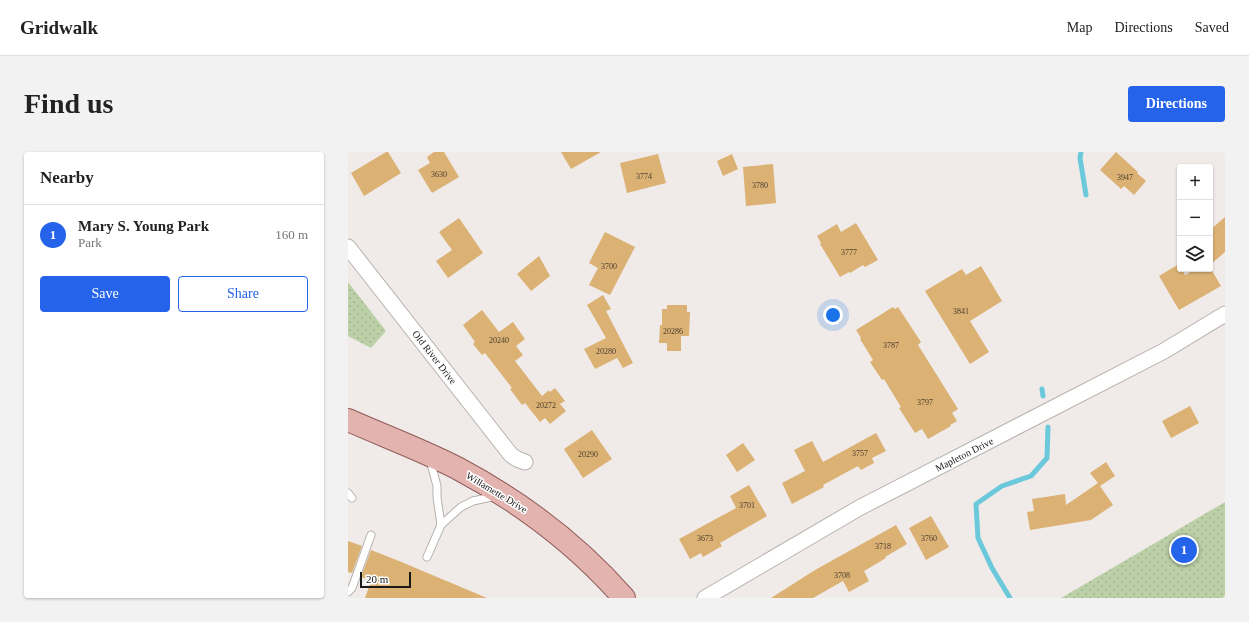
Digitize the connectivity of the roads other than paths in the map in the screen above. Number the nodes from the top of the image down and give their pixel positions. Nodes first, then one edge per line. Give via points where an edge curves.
1 (348, 248) edge
2 (1225, 314) edge
3 (348, 420) edge
4 (428, 454) junction
5 (525, 462) dead end
6 (504, 494) junction
7 (441, 525) junction
8 (371, 535) dead end
9 (427, 557) dead end
10 (348, 592) edge
11 (624, 598) edge
12 (705, 598) edge

1 - 5 street, Old River Drive via 511,455
2 - 12 street, Mapleton Drive via 1164,351 859,508
3 - 4 main road, Willamette Drive
4 - 6 main road, Willamette Drive
4 - 7 lane via 437,486
6 - 7 lane via 473,501 461,507
6 - 11 main road, Willamette Drive via 563,538 606,577
7 - 9 lane
8 - 10 lane via 352,588

